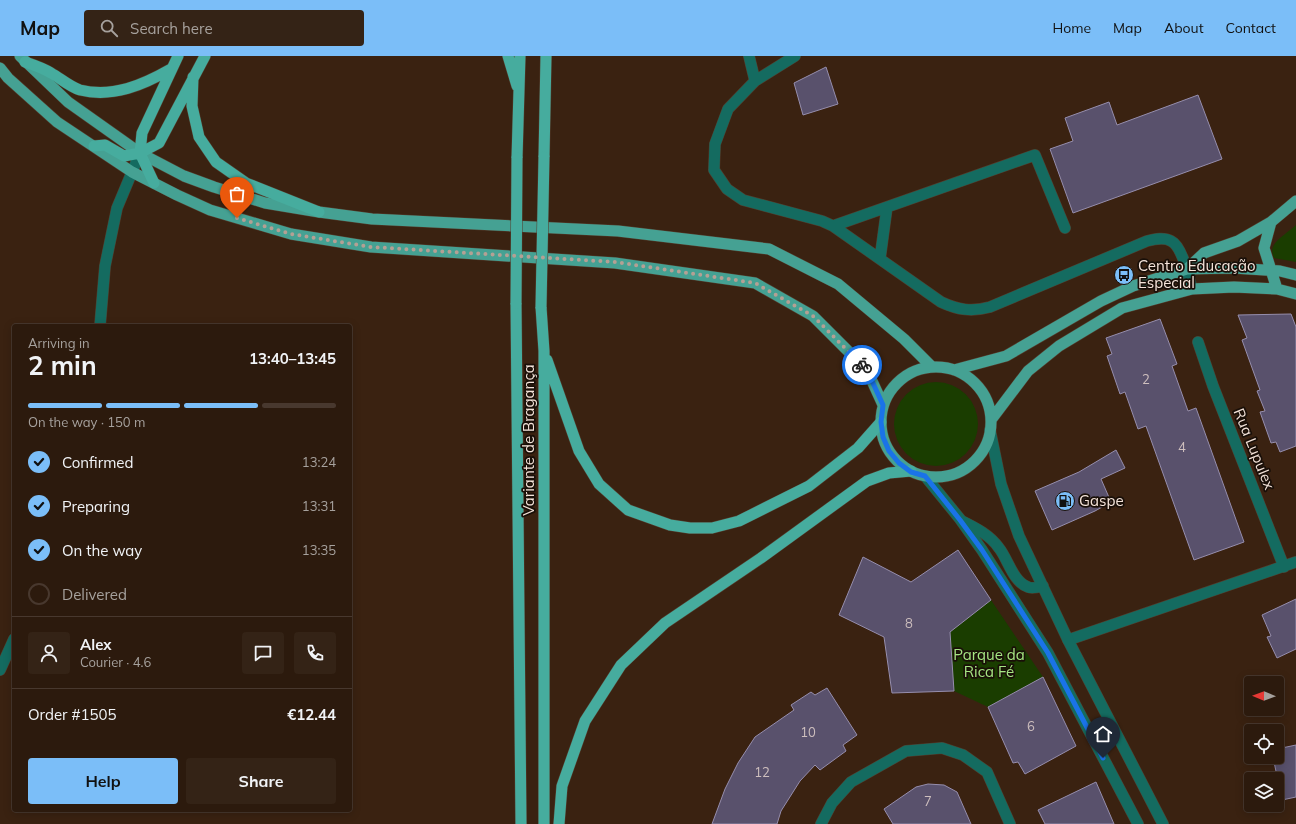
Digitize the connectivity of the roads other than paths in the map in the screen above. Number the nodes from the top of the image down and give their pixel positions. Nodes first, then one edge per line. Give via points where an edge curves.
1 (178, 56) edge
2 (204, 56) edge
3 (508, 56) edge
4 (520, 56) edge
5 (546, 56) edge
6 (749, 56) edge
7 (794, 56) edge
8 (22, 59) edge
9 (0, 68) edge
10 (171, 69) junction
11 (193, 77) junction
12 (755, 81) junction
13 (520, 96) junction
14 (94, 146) junction
15 (140, 152) junction
16 (132, 172) junction
17 (154, 184) junction
18 (1296, 201) edge
19 (887, 207) junction
20 (318, 212) junction
21 (1271, 222) junction
22 (833, 226) junction
23 (1065, 228) dead end
24 (880, 259) junction
25 (1187, 269) junction
26 (1271, 270) junction
27 (1296, 275) edge
28 (1192, 289) junction
29 (1277, 290) junction
30 (1296, 294) edge
31 (100, 324) edge
32 (1198, 342) dead end
33 (544, 351) junction
34 (932, 367) junction
35 (954, 370) junction
36 (883, 405) junction
37 (881, 422) junction
38 (990, 425) junction
39 (911, 472) junction
40 (925, 476) junction
41 (960, 520) junction
42 (1296, 562) edge
43 (1284, 567) junction
44 (1043, 586) junction
45 (1068, 640) junction
46 (12, 643) edge
47 (0, 670) edge
48 (521, 824) edge
49 (544, 824) edge
50 (560, 824) edge
51 (821, 824) edge
52 (1010, 824) edge
53 (1138, 824) edge
54 (1163, 824) edge

1 - 10 highway
2 - 11 highway
3 - 13 highway
4 - 13 highway, Variante de Bragança
5 - 33 highway, Variante de Bragança, bridge via 542,307
6 - 12 street
7 - 12 street
8 - 10 highway via 79,90 104,92 128,89 150,81
8 - 15 main road via 68,102
9 - 14 main road via 57,122
10 - 15 highway via 142,133
11 - 15 highway via 159,143
11 - 20 highway via 192,106 199,137 216,162 246,183
12 - 22 street via 728,109 715,144 714,170 727,189 743,200
13 - 48 highway, Variante de Bragança, bridge via 516,303
14 - 15 highway via 105,145 124,156
14 - 16 main road
15 - 16 street
15 - 17 highway
15 - 20 main road via 184,176 214,188 265,203
16 - 17 main road
16 - 31 street via 117,208 105,266
17 - 36 main road via 210,210 291,234 371,247 615,262 755,283 813,316 867,370
18 - 21 main road
19 - 22 street
19 - 23 street via 1035,155
19 - 24 street
20 - 34 main road via 372,219 618,231 769,249 838,284 904,339
21 - 25 main road via 1238,241 1204,253
21 - 26 main road via 1264,248
22 - 24 street
24 - 25 street via 941,302 972,311 990,307 1155,239 1164,239 1176,244
25 - 26 main road
25 - 28 street
25 - 35 main road via 1133,286 1101,301 1006,356
26 - 27 main road
26 - 29 main road
28 - 29 main road via 1234,287
28 - 38 main road via 1122,308 1059,346 1028,371
29 - 30 main road
32 - 43 street, Rua Lupulex
33 - 37 highway via 579,451 599,484 628,510 670,525 712,528 746,518 809,486 858,448
33 - 49 highway, Variante de Bragança
34 - 35 main road
34 - 36 main road via 916,370 902,378 891,390
35 - 38 main road via 969,377 980,389 988,404
36 - 37 main road
37 - 39 main road via 883,437 889,451
38 - 40 main road via 985,447 974,462 959,472 942,477
38 - 44 street via 1004,491 1019,536
39 - 40 main road
39 - 50 highway via 888,474 868,481 665,623 621,665 585,721 562,786
40 - 41 street
41 - 44 street via 987,535 1000,548 1021,583 1029,588
41 - 53 street via 1048,653
42 - 43 street
43 - 45 street
44 - 45 street
45 - 54 street
46 - 47 street
51 - 52 street via 832,803 850,782 906,751 942,748 963,755 987,772

